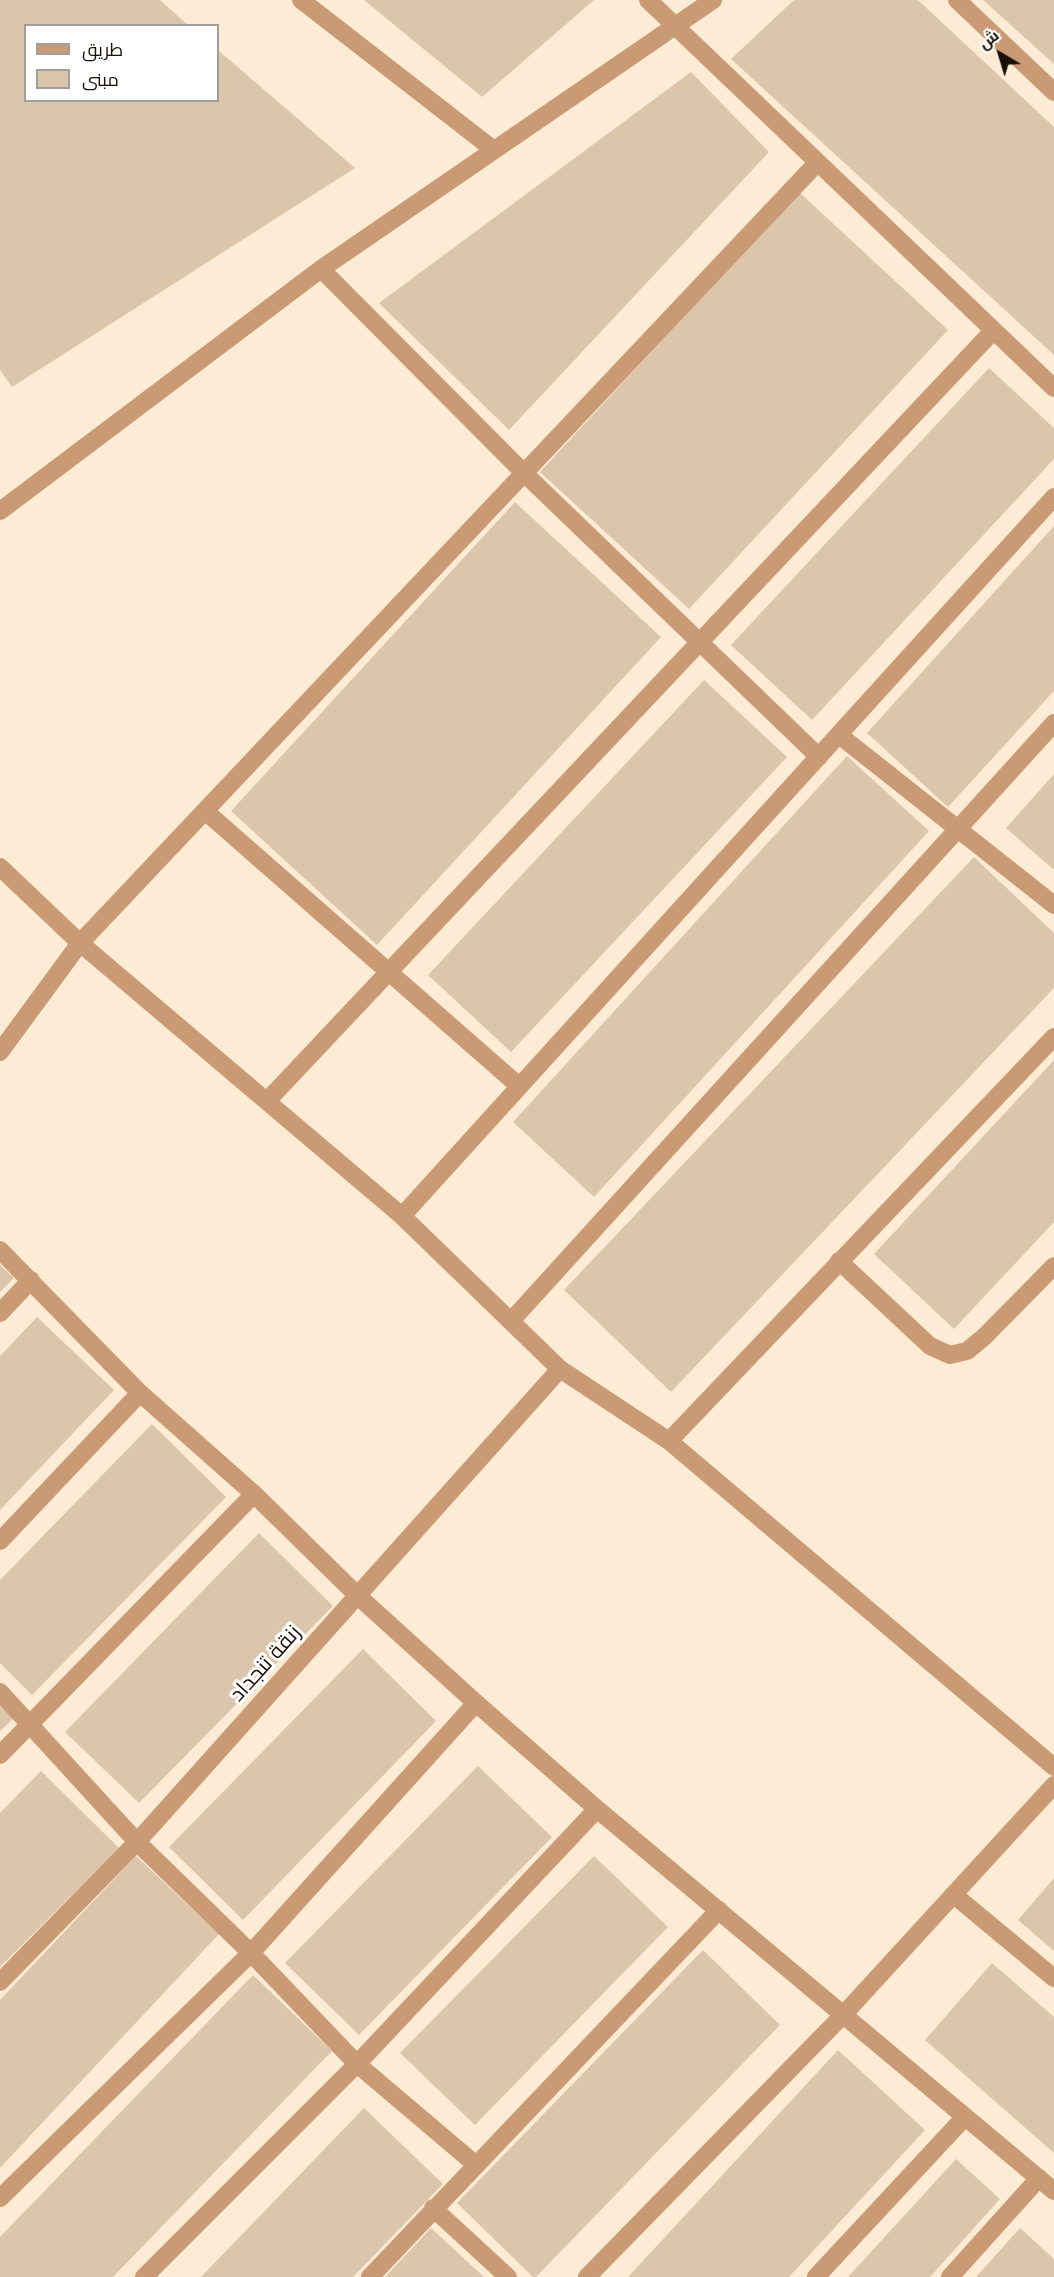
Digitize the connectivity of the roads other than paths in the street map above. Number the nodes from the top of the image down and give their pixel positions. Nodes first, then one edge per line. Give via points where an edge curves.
1 (301, 0) edge
2 (648, 0) edge
3 (713, 0) edge
4 (957, 0) edge
5 (676, 25) junction
6 (1054, 92) edge
7 (494, 150) junction
8 (817, 163) junction
9 (321, 269) junction
10 (993, 331) junction
11 (1054, 388) edge
12 (524, 473) junction
13 (1054, 497) edge
14 (0, 510) edge
15 (699, 644) junction
16 (1054, 723) edge
17 (839, 735) junction
18 (819, 757) junction
19 (205, 811) junction
20 (958, 830) junction
21 (0, 867) edge
22 (1054, 905) edge
23 (80, 943) junction
24 (389, 972) junction
25 (1054, 1037) edge
26 (0, 1052) edge
27 (519, 1086) junction
28 (267, 1101) junction
29 (402, 1216) junction
30 (0, 1250) edge
31 (839, 1261) junction
32 (1054, 1266) edge
33 (31, 1280) junction
34 (0, 1313) edge
35 (511, 1321) junction
36 (560, 1369) junction
37 (140, 1393) junction
38 (669, 1441) junction
39 (254, 1494) junction
40 (0, 1541) edge
41 (358, 1596) junction
42 (0, 1692) edge
43 (476, 1703) junction
44 (32, 1725) junction
45 (0, 1755) edge
46 (1054, 1767) edge
47 (1054, 1785) edge
48 (597, 1809) junction
49 (137, 1842) junction
50 (954, 1895) junction
51 (719, 1910) junction
52 (251, 1953) junction
53 (1054, 1978) edge
54 (0, 1982) edge
55 (844, 2014) junction
56 (357, 2064) junction
57 (964, 2118) junction
58 (475, 2164) junction
59 (1039, 2178) junction
60 (1054, 2191) edge
61 (0, 2198) edge
62 (433, 2208) junction
63 (144, 2277) edge
64 (370, 2277) edge
65 (508, 2277) edge
66 (587, 2277) edge
67 (816, 2277) edge
68 (950, 2277) edge

1 - 7 street
2 - 5 street
3 - 5 street
4 - 6 street
5 - 7 street
5 - 8 street
7 - 9 street
8 - 10 street
8 - 12 street
9 - 12 street
9 - 14 street
10 - 11 street
10 - 15 street
12 - 15 street
12 - 19 street
13 - 17 street
15 - 18 street
15 - 24 street
16 - 20 street
17 - 18 street
17 - 20 street
18 - 27 street
19 - 23 street
19 - 24 street
20 - 22 street
20 - 35 street
21 - 23 street
23 - 26 street
23 - 28 street
24 - 27 street
24 - 28 street
25 - 31 street
27 - 29 street
28 - 29 street
29 - 35 street
30 - 33 street
31 - 32 street via 930,1346 950,1355 967,1351 984,1337
31 - 38 street
33 - 34 street
33 - 37 street
35 - 36 street
36 - 38 street
36 - 41 street, زنقة تنجداد
37 - 39 street
37 - 40 street
38 - 46 street
39 - 41 street
39 - 44 street
41 - 43 street
41 - 49 street, زنقة تنجداد
42 - 44 street
43 - 48 street
43 - 52 street
44 - 45 street
44 - 49 street
47 - 50 street
48 - 51 street
48 - 56 street
49 - 52 street
49 - 54 street, زنقة تنجداد
50 - 53 street
50 - 55 street
51 - 55 street
51 - 58 street
52 - 56 street
52 - 61 street
55 - 57 street
55 - 66 street
56 - 58 street
56 - 63 street
57 - 59 street
57 - 67 street
58 - 62 street
59 - 60 street
59 - 68 street
62 - 64 street
62 - 65 street

